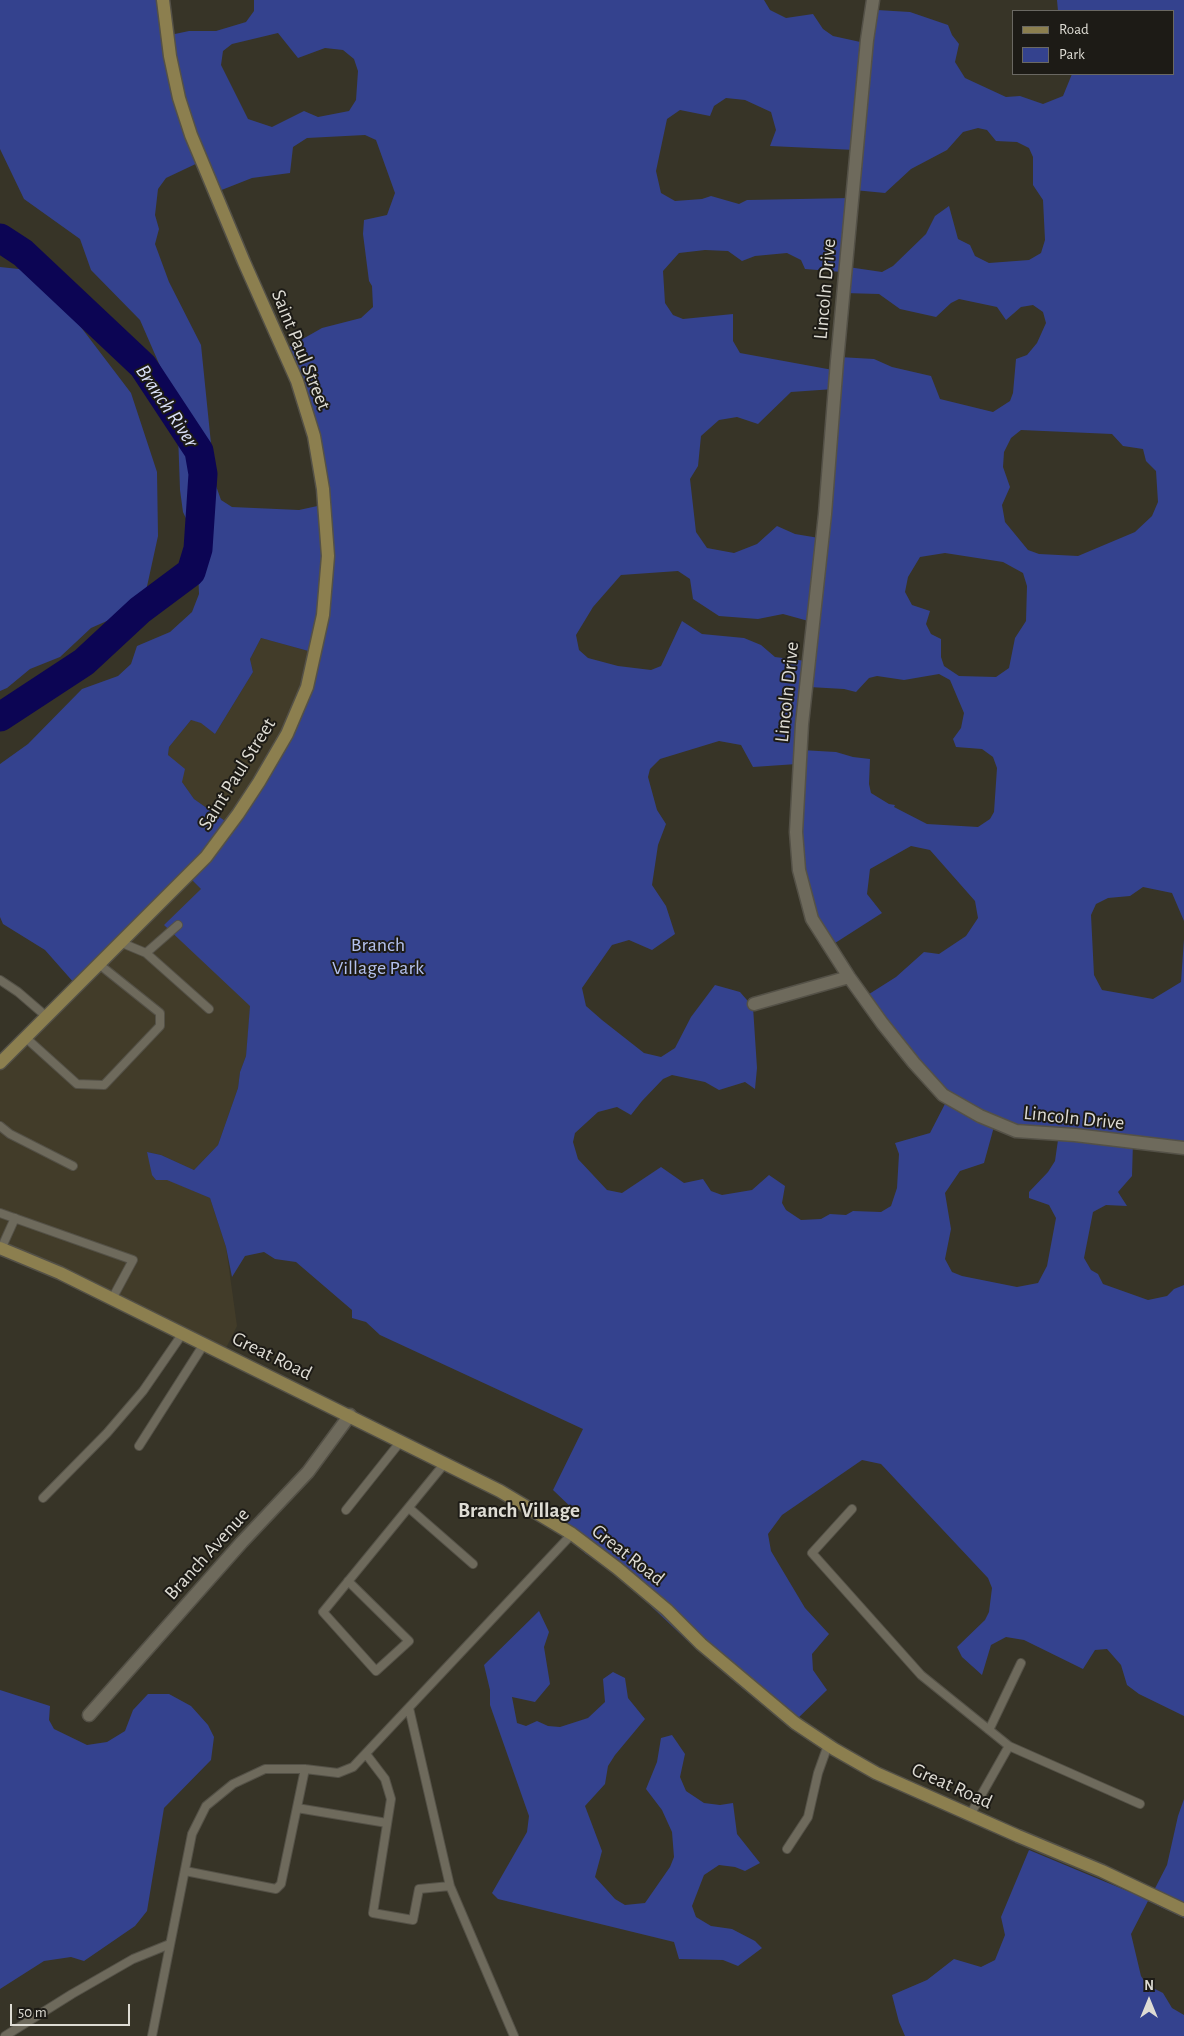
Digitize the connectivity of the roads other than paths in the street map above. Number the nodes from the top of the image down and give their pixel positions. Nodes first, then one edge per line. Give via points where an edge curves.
1 (163, 0) edge
2 (873, 0) edge
3 (178, 925) dead end
4 (122, 943) junction
5 (146, 953) junction
6 (100, 965) junction
7 (849, 977) junction
8 (0, 980) edge
9 (754, 1004) dead end
10 (209, 1009) dead end
11 (47, 1017) junction
12 (26, 1038) junction
13 (0, 1063) edge
14 (0, 1126) edge
15 (1184, 1148) edge
16 (73, 1166) dead end
17 (0, 1212) edge
18 (15, 1218) junction
19 (0, 1248) edge
20 (112, 1298) junction
21 (183, 1333) junction
22 (204, 1344) junction
23 (350, 1415) junction
24 (402, 1441) junction
25 (139, 1446) dead end
26 (445, 1463) junction
27 (43, 1498) dead end
28 (409, 1508) junction
29 (346, 1510) dead end
30 (852, 1510) dead end
31 (572, 1534) junction
32 (473, 1564) dead end
33 (348, 1581) junction
34 (1020, 1663) dead end
35 (409, 1708) junction
36 (89, 1715) dead end
37 (989, 1730) junction
38 (828, 1745) junction
39 (1009, 1746) junction
40 (366, 1754) junction
41 (305, 1769) junction
42 (1140, 1804) dead end
43 (297, 1808) junction
44 (970, 1815) junction
45 (387, 1823) junction
46 (787, 1849) dead end
47 (185, 1871) junction
48 (450, 1886) junction
49 (1184, 1910) edge
50 (170, 1944) junction
51 (5, 2036) edge
52 (152, 2036) edge
53 (514, 2036) edge

1 - 4 main road, Saint Paul Street via 172,64 191,136 297,381 314,436 323,489 328,556 323,615 306,687 287,734 259,782 206,857
2 - 7 street, Lincoln Drive via 802,724 796,832 799,870 812,920
3 - 5 lane
4 - 5 lane
4 - 6 main road, Saint Paul Street
5 - 10 lane
6 - 11 main road, Saint Paul Street
6 - 12 lane via 160,1013 160,1026 104,1085 76,1084
7 - 9 street
7 - 15 street, Lincoln Drive via 888,1030 943,1094 980,1116 1016,1132
8 - 11 lane
11 - 12 main road, Saint Paul Street
12 - 13 main road, Saint Paul Street
14 - 16 lane
17 - 18 lane
18 - 19 lane
18 - 20 lane via 133,1260
19 - 20 main road, Great Road
20 - 21 main road, Great Road
21 - 22 main road, Great Road
21 - 27 lane via 143,1391
22 - 23 main road, Great Road
22 - 25 lane
23 - 24 main road, Great Road
23 - 36 street, Branch Avenue via 308,1472
24 - 26 main road, Great Road
24 - 29 lane
26 - 28 lane
26 - 31 main road, Great Road
28 - 32 lane
28 - 33 lane
30 - 37 lane via 812,1554 921,1675
31 - 35 lane
31 - 38 main road, Great Road via 660,1604 701,1644 795,1723
33 - 33 lane via 323,1612 376,1671 409,1641
34 - 37 lane
35 - 40 lane
35 - 48 lane
37 - 39 lane
38 - 44 main road, Great Road via 876,1773
38 - 46 lane via 808,1817
39 - 42 lane
39 - 44 lane
40 - 41 lane via 353,1767 338,1773
40 - 45 lane via 385,1779 391,1799
41 - 43 lane
41 - 47 lane via 265,1769 233,1784 206,1806 192,1834
43 - 45 lane
43 - 47 lane via 281,1884 276,1889
44 - 49 main road, Great Road
45 - 48 lane via 373,1913 413,1920 419,1889
47 - 50 lane
48 - 53 lane
50 - 51 lane via 133,1959
50 - 52 lane

